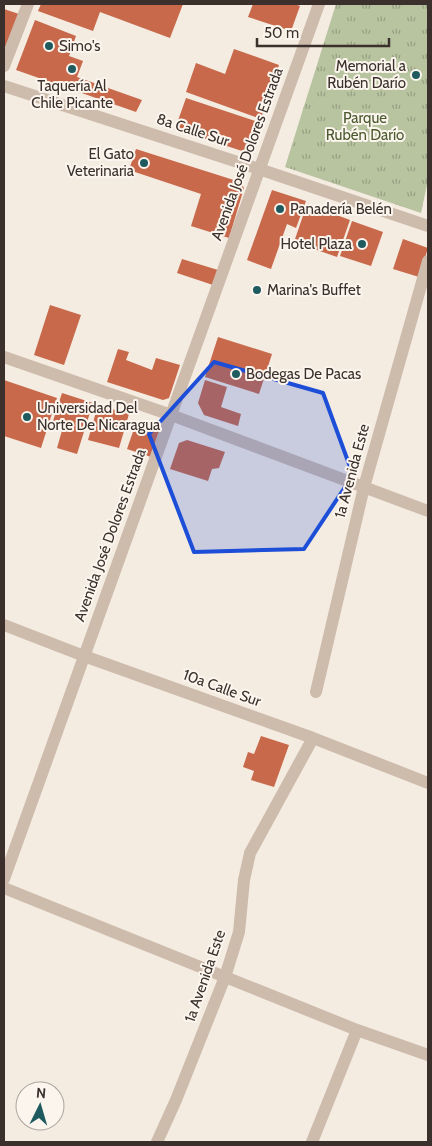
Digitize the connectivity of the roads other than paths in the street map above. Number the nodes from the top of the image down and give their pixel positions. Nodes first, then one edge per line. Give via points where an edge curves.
1 (28, 4) edge
2 (319, 4) edge
3 (4, 66) edge
4 (4, 86) edge
5 (259, 169) junction
6 (428, 226) edge
7 (428, 261) edge
8 (4, 357) edge
9 (171, 415) junction
10 (364, 487) junction
11 (428, 511) edge
12 (4, 625) edge
13 (84, 656) junction
14 (316, 692) dead end
15 (313, 738) junction
16 (428, 783) edge
17 (4, 879) edge
18 (4, 888) edge
19 (225, 977) junction
20 (357, 1030) junction
21 (428, 1055) edge
22 (157, 1142) edge
23 (312, 1142) edge

1 - 3 street
2 - 5 street, Avenida José Dolores Estrada
4 - 5 street, 8a Calle Sur
5 - 6 street, 8a Calle Sur
5 - 9 street, Avenida José Dolores Estrada
7 - 10 street, 1a Avenida Este
8 - 9 street
9 - 10 street
9 - 13 street, Avenida José Dolores Estrada
10 - 11 street
10 - 14 street, 1a Avenida Este
12 - 13 street, 10a Calle Sur
13 - 15 street, 10a Calle Sur
13 - 17 street, Avenida José Dolores Estrada
15 - 16 street, 10a Calle Sur
15 - 19 street, 1a Avenida Este via 250,853 239,932
18 - 19 street
19 - 20 street
19 - 22 street, 1a Avenida Este
20 - 21 street
20 - 23 street

